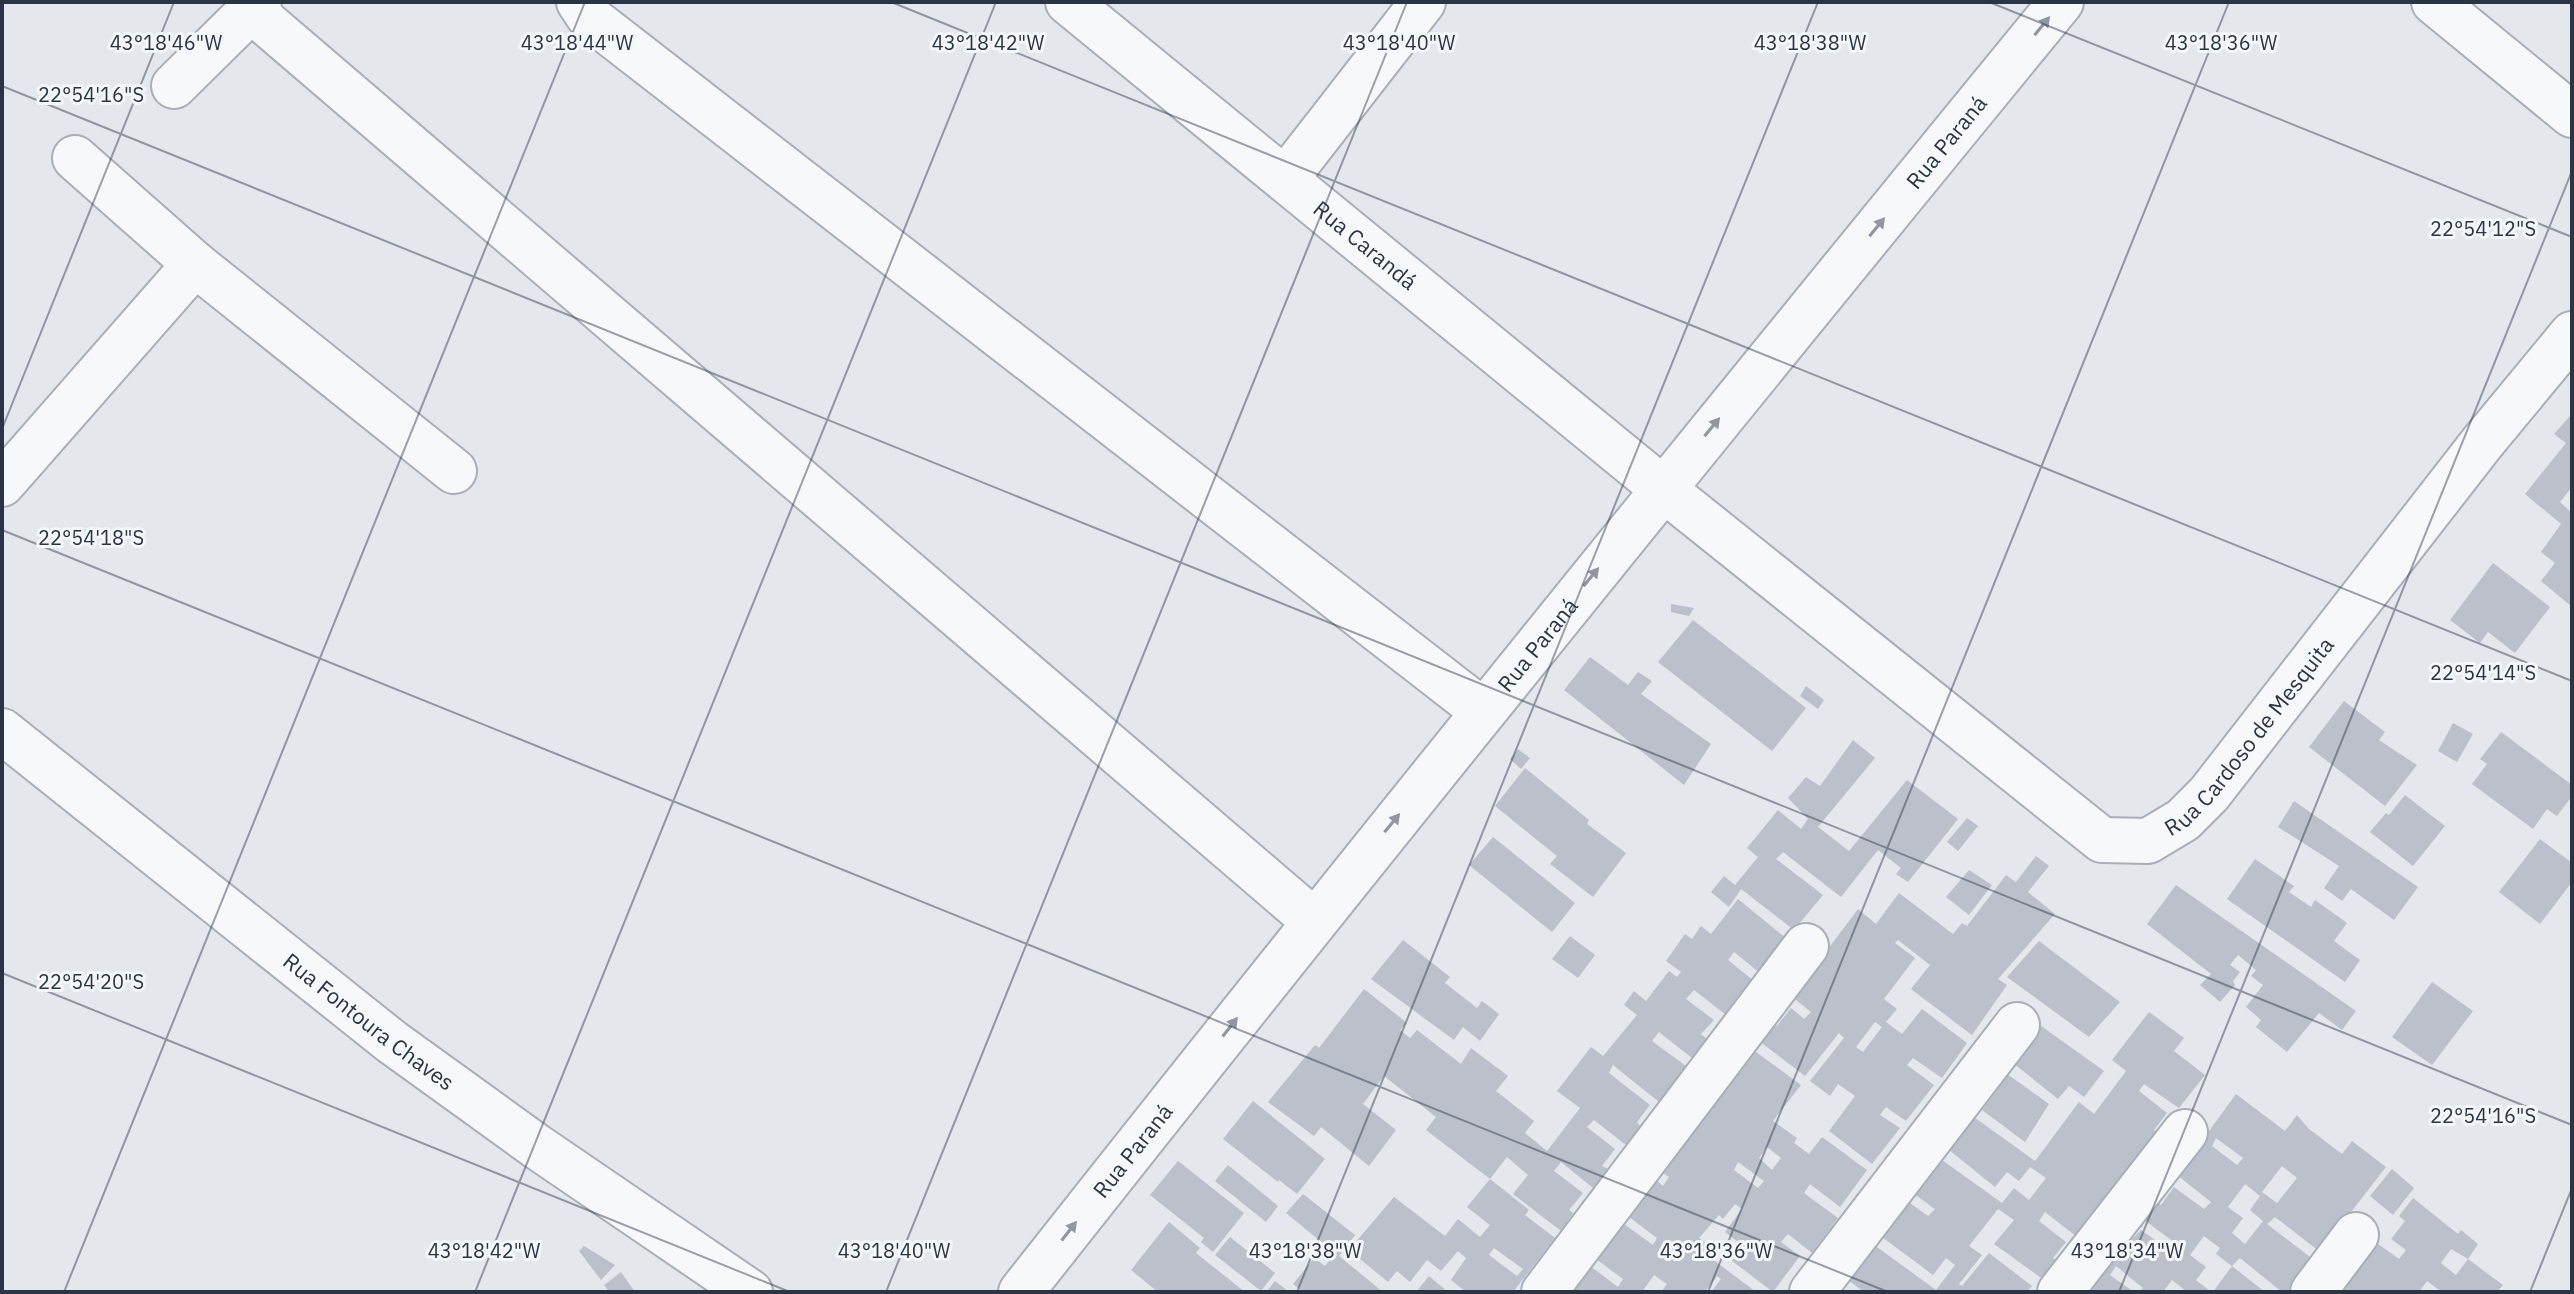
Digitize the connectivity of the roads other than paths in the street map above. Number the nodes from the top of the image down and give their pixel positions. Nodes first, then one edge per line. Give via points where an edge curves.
1 (579, 2) edge
2 (1068, 2) edge
3 (1423, 2) edge
4 (2061, 2) edge
5 (2434, 2) edge
6 (255, 6) edge
7 (174, 86) dead end
8 (2572, 115) edge
9 (75, 158) dead end
10 (1286, 178) junction
11 (195, 264) junction
12 (2572, 334) edge
13 (454, 471) dead end
14 (2, 484) edge
15 (1662, 488) junction
16 (1483, 711) junction
17 (2, 731) edge
18 (1314, 921) junction
19 (1806, 946) dead end
20 (2017, 1025) dead end
21 (2185, 1132) dead end
22 (2356, 1235) dead end
23 (750, 1292) edge
24 (1021, 1292) edge
25 (1544, 1292) edge
26 (1812, 1292) edge
27 (2060, 1292) edge
28 (2313, 1292) edge

1 - 16 street via 589,17
2 - 10 street, Rua Carandá
3 - 10 street
15 -> 4 street, Rua Paraná
5 - 8 street
6 - 7 street
6 - 18 street
9 - 11 street
10 - 15 street, Rua Carandá
11 - 13 street
11 - 14 street
12 - 15 street, Rua Cardoso de Mesquita via 2209,794 2183,820 2148,841 2102,840
16 -> 15 street, Rua Paraná
18 -> 16 street, Rua Paraná
17 - 23 street, Rua Fontoura Chaves via 392,1042
24 -> 18 street, Rua Paraná
19 - 25 street
20 - 26 street
21 - 27 street
22 - 28 street

